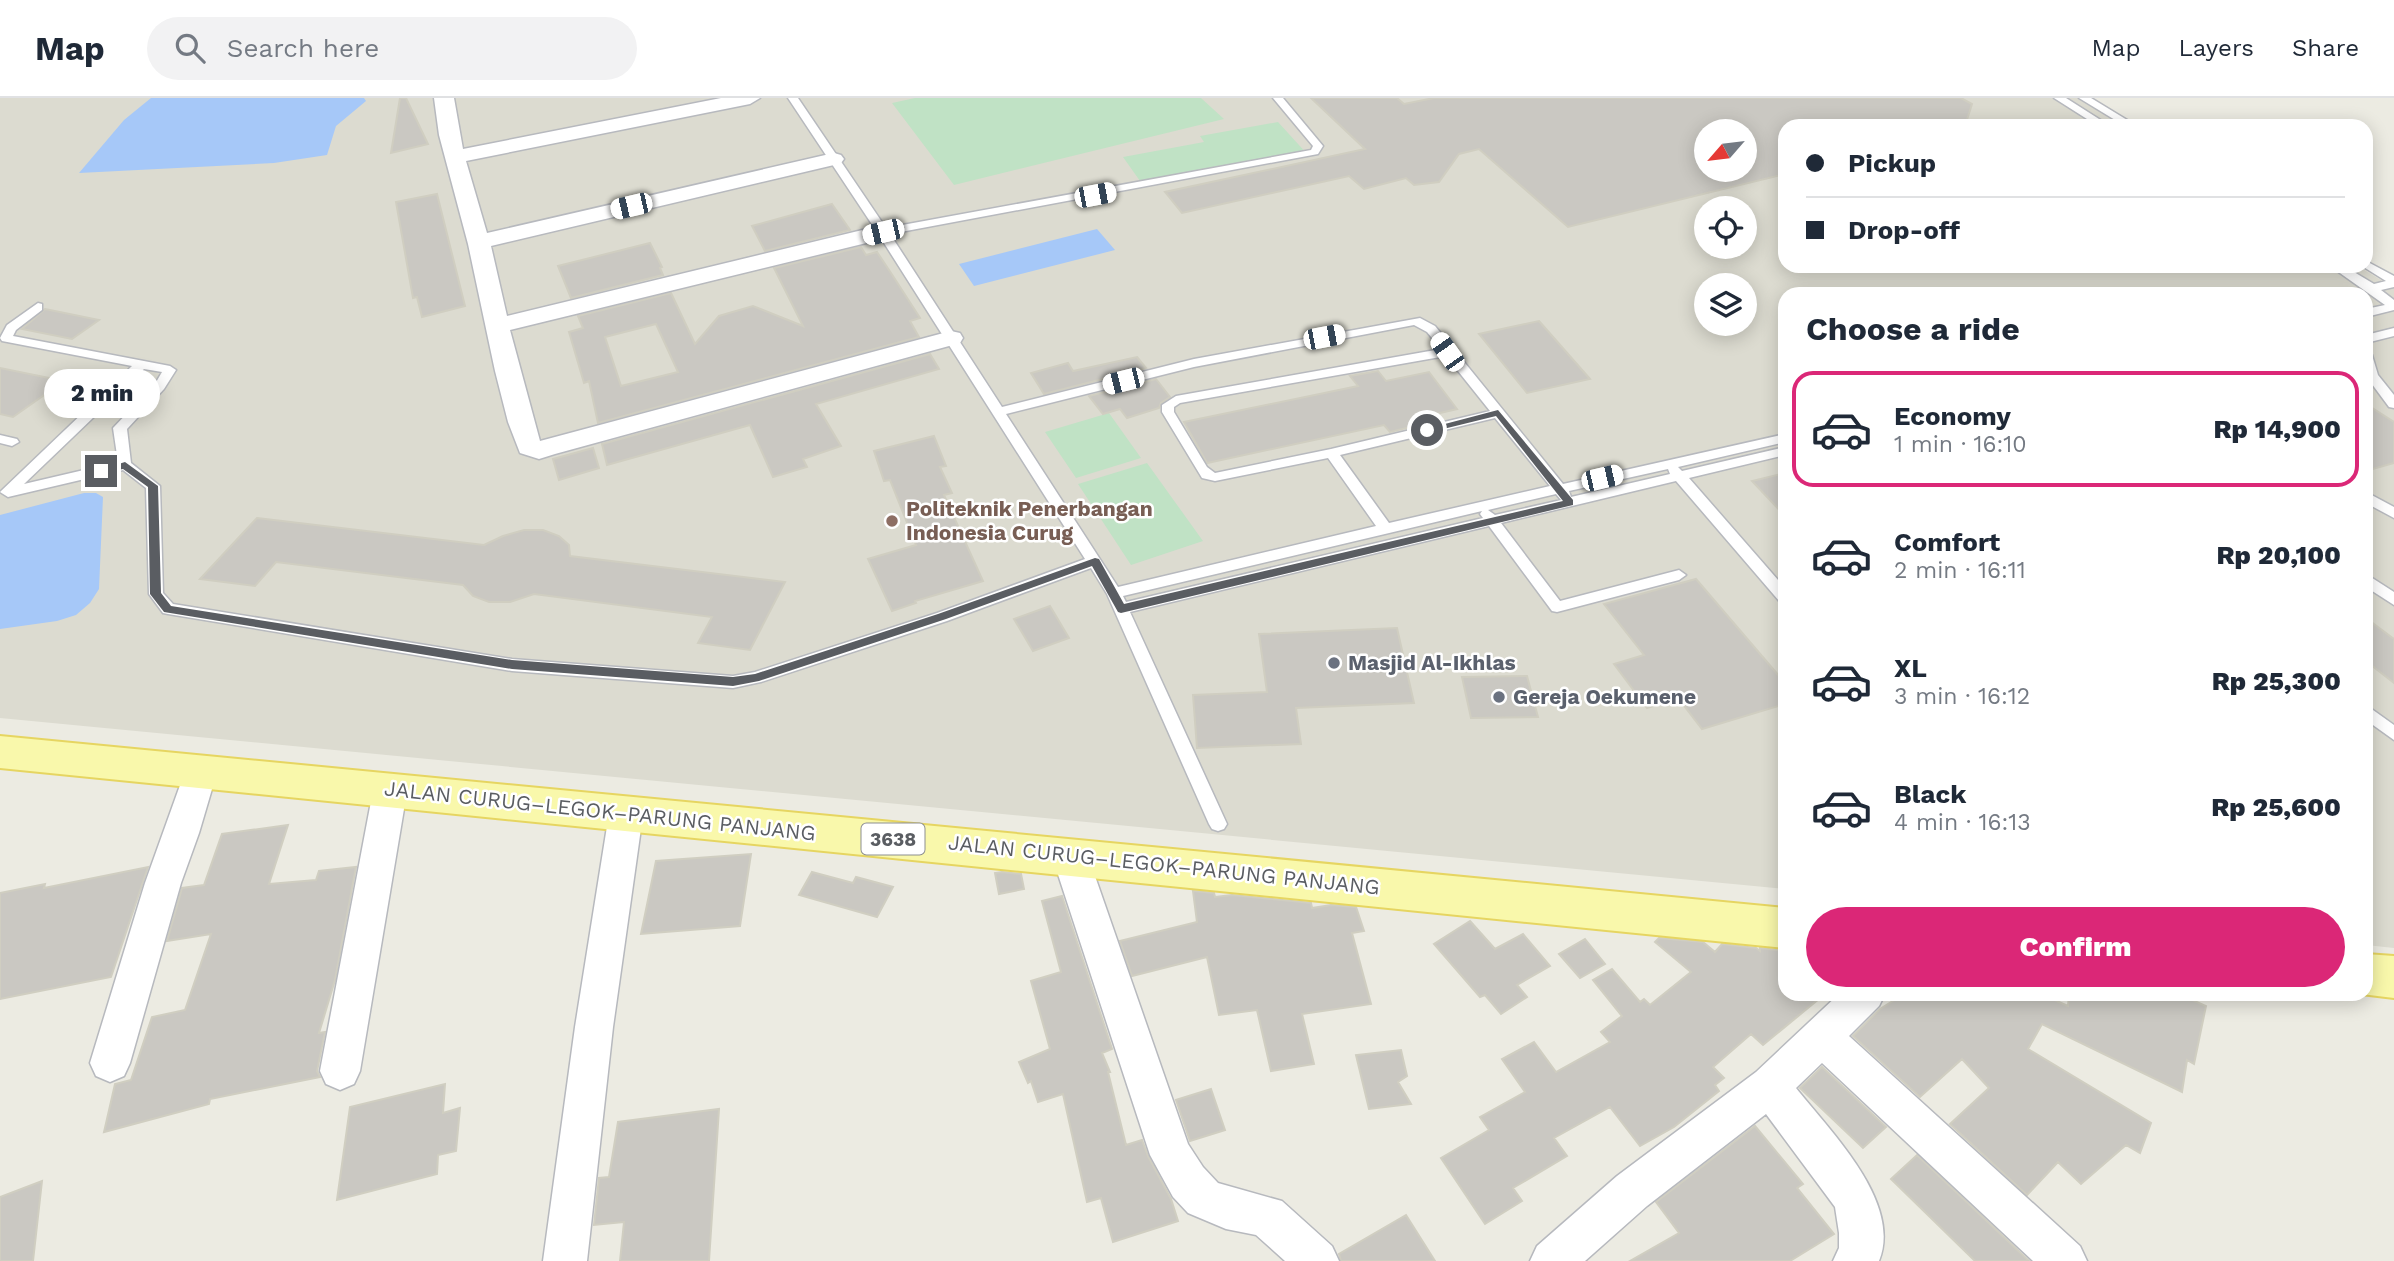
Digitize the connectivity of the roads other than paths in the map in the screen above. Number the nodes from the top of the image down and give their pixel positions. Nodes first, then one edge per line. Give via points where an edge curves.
1 (444, 98) edge
2 (750, 98) edge
3 (793, 98) edge
4 (1278, 98) edge
5 (2059, 98) edge
6 (2084, 98) edge
7 (2094, 119) edge
8 (2120, 119) edge
9 (455, 157) junction
10 (834, 159) junction
11 (883, 232) junction
12 (479, 242) junction
13 (2373, 268) edge
14 (2347, 273) edge
15 (2394, 282) edge
16 (2368, 287) edge
17 (2373, 290) edge
18 (2377, 293) junction
19 (2373, 296) edge
20 (2394, 305) edge
21 (38, 307) dead end
22 (2373, 311) edge
23 (497, 326) junction
24 (2394, 332) edge
25 (951, 338) junction
26 (2373, 338) edge
27 (1447, 352) junction
28 (141, 365) junction
29 (2373, 377) edge
30 (2394, 404) edge
31 (998, 412) junction
32 (1498, 413) junction
33 (1778, 440) edge
34 (1331, 453) junction
35 (1778, 453) edge
36 (1668, 464) junction
37 (125, 466) junction
38 (1679, 476) junction
39 (1559, 488) junction
40 (4, 493) edge
41 (2373, 501) edge
42 (1569, 502) junction
43 (1482, 506) junction
44 (2394, 513) edge
45 (1492, 521) junction
46 (1385, 528) junction
47 (1095, 561) junction
48 (1679, 575) dead end
49 (2373, 584) edge
50 (1778, 590) edge
51 (1114, 593) junction
52 (2394, 600) edge
53 (1121, 609) junction
54 (2373, 717) edge
55 (2394, 734) edge
56 (0, 751) edge
57 (200, 772) junction
58 (390, 790) junction
59 (626, 814) junction
60 (1218, 824) dead end
61 (1070, 856) junction
62 (1778, 927) edge
63 (2373, 976) edge
64 (2394, 977) edge
65 (1858, 1001) edge
66 (1821, 1036) junction
67 (110, 1063) dead end
68 (340, 1070) dead end
69 (1770, 1086) junction
70 (565, 1261) edge
71 (1317, 1261) edge
72 (1552, 1261) edge
73 (1855, 1261) edge
74 (2065, 1261) edge

1 - 9 street
2 - 9 street
3 - 10 lane
4 - 11 lane via 1318,146 1314,152
5 - 7 lane
6 - 8 lane
9 - 12 street
10 - 11 lane
10 - 12 street
11 - 23 street
11 - 25 lane
12 - 23 street
13 - 15 lane
14 - 16 lane
15 - 18 lane via 2380,285
17 - 18 lane
18 - 19 lane
18 - 20 lane
20 - 22 lane
21 - 28 lane via 11,328 6,338
23 - 25 street via 525,437 529,447 539,450
24 - 26 lane
25 - 31 lane
27 - 31 lane via 1424,323 1403,322 1194,363
27 - 32 lane
27 - 34 lane via 1168,405 1207,475
28 - 37 lane via 170,370 120,428
28 - 40 lane
29 - 30 lane
31 - 47 lane
32 - 34 lane
32 - 39 lane
33 - 36 lane
34 - 46 lane
35 - 38 lane
36 - 38 lane
36 - 39 lane
37 - 40 lane
37 - 47 lane via 153,486 156,594 168,609 512,665 744,680 942,617
38 - 42 lane
38 - 50 lane
39 - 42 lane
39 - 43 lane
41 - 44 lane
42 - 45 lane
43 - 45 lane
43 - 46 lane
45 - 48 lane via 1557,607
45 - 53 lane
46 - 51 lane
47 - 51 lane
49 - 52 lane
51 - 53 lane
53 - 60 lane
54 - 55 lane
56 - 57 main road, JALAN CURUG–LEGOK–PARUNG PANJANG / 3638
57 - 58 main road, JALAN CURUG–LEGOK–PARUNG PANJANG / 3638
57 - 67 street
58 - 59 main road, JALAN CURUG–LEGOK–PARUNG PANJANG / 3638
58 - 68 street
59 - 61 main road, JALAN CURUG–LEGOK–PARUNG PANJANG / 3638
59 - 70 street
61 - 62 main road, JALAN CURUG–LEGOK–PARUNG PANJANG / 3638
61 - 71 street via 1171,1155 1203,1198 1267,1216
63 - 64 main road
65 - 66 street
66 - 69 street
66 - 74 street
69 - 72 street via 1632,1191
69 - 73 street via 1852,1194 1861,1233

